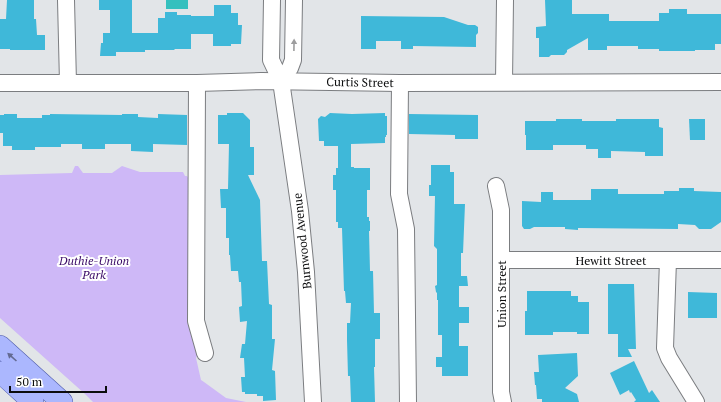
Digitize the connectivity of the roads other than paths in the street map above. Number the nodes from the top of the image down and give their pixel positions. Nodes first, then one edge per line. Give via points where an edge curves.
1 (66, 0) edge
2 (272, 0) edge
3 (294, 0) edge
4 (505, 0) edge
5 (281, 81) junction
6 (197, 82) junction
7 (400, 82) junction
8 (504, 82) junction
9 (721, 82) edge
10 (0, 83) edge
11 (68, 83) junction
12 (496, 186) dead end
13 (501, 260) junction
14 (668, 260) junction
15 (721, 260) edge
16 (0, 346) edge
17 (205, 353) dead end
18 (0, 372) edge
19 (33, 402) edge
20 (62, 402) edge
21 (313, 402) edge
22 (408, 402) edge
23 (503, 402) edge
24 (696, 402) edge

1 - 11 street
2 - 5 street, Burnwood Avenue via 271,60
5 -> 3 street via 294,60
4 - 8 street
5 - 6 street, Curtis Street
5 - 7 street, Curtis Street
5 - 21 street, Burnwood Avenue via 301,219
6 - 11 street, Curtis Street
6 - 17 street via 196,321
7 - 8 street, Curtis Street
7 - 22 street via 399,194 406,229
8 - 9 street, Curtis Street
10 - 11 street, Curtis Street
12 - 13 street, Union Street via 501,210
13 - 14 street, Hewitt Street
13 - 23 street, Union Street
14 - 15 street, Hewitt Street
14 - 24 street via 665,348
20 -> 16 main road
18 - 19 main road

